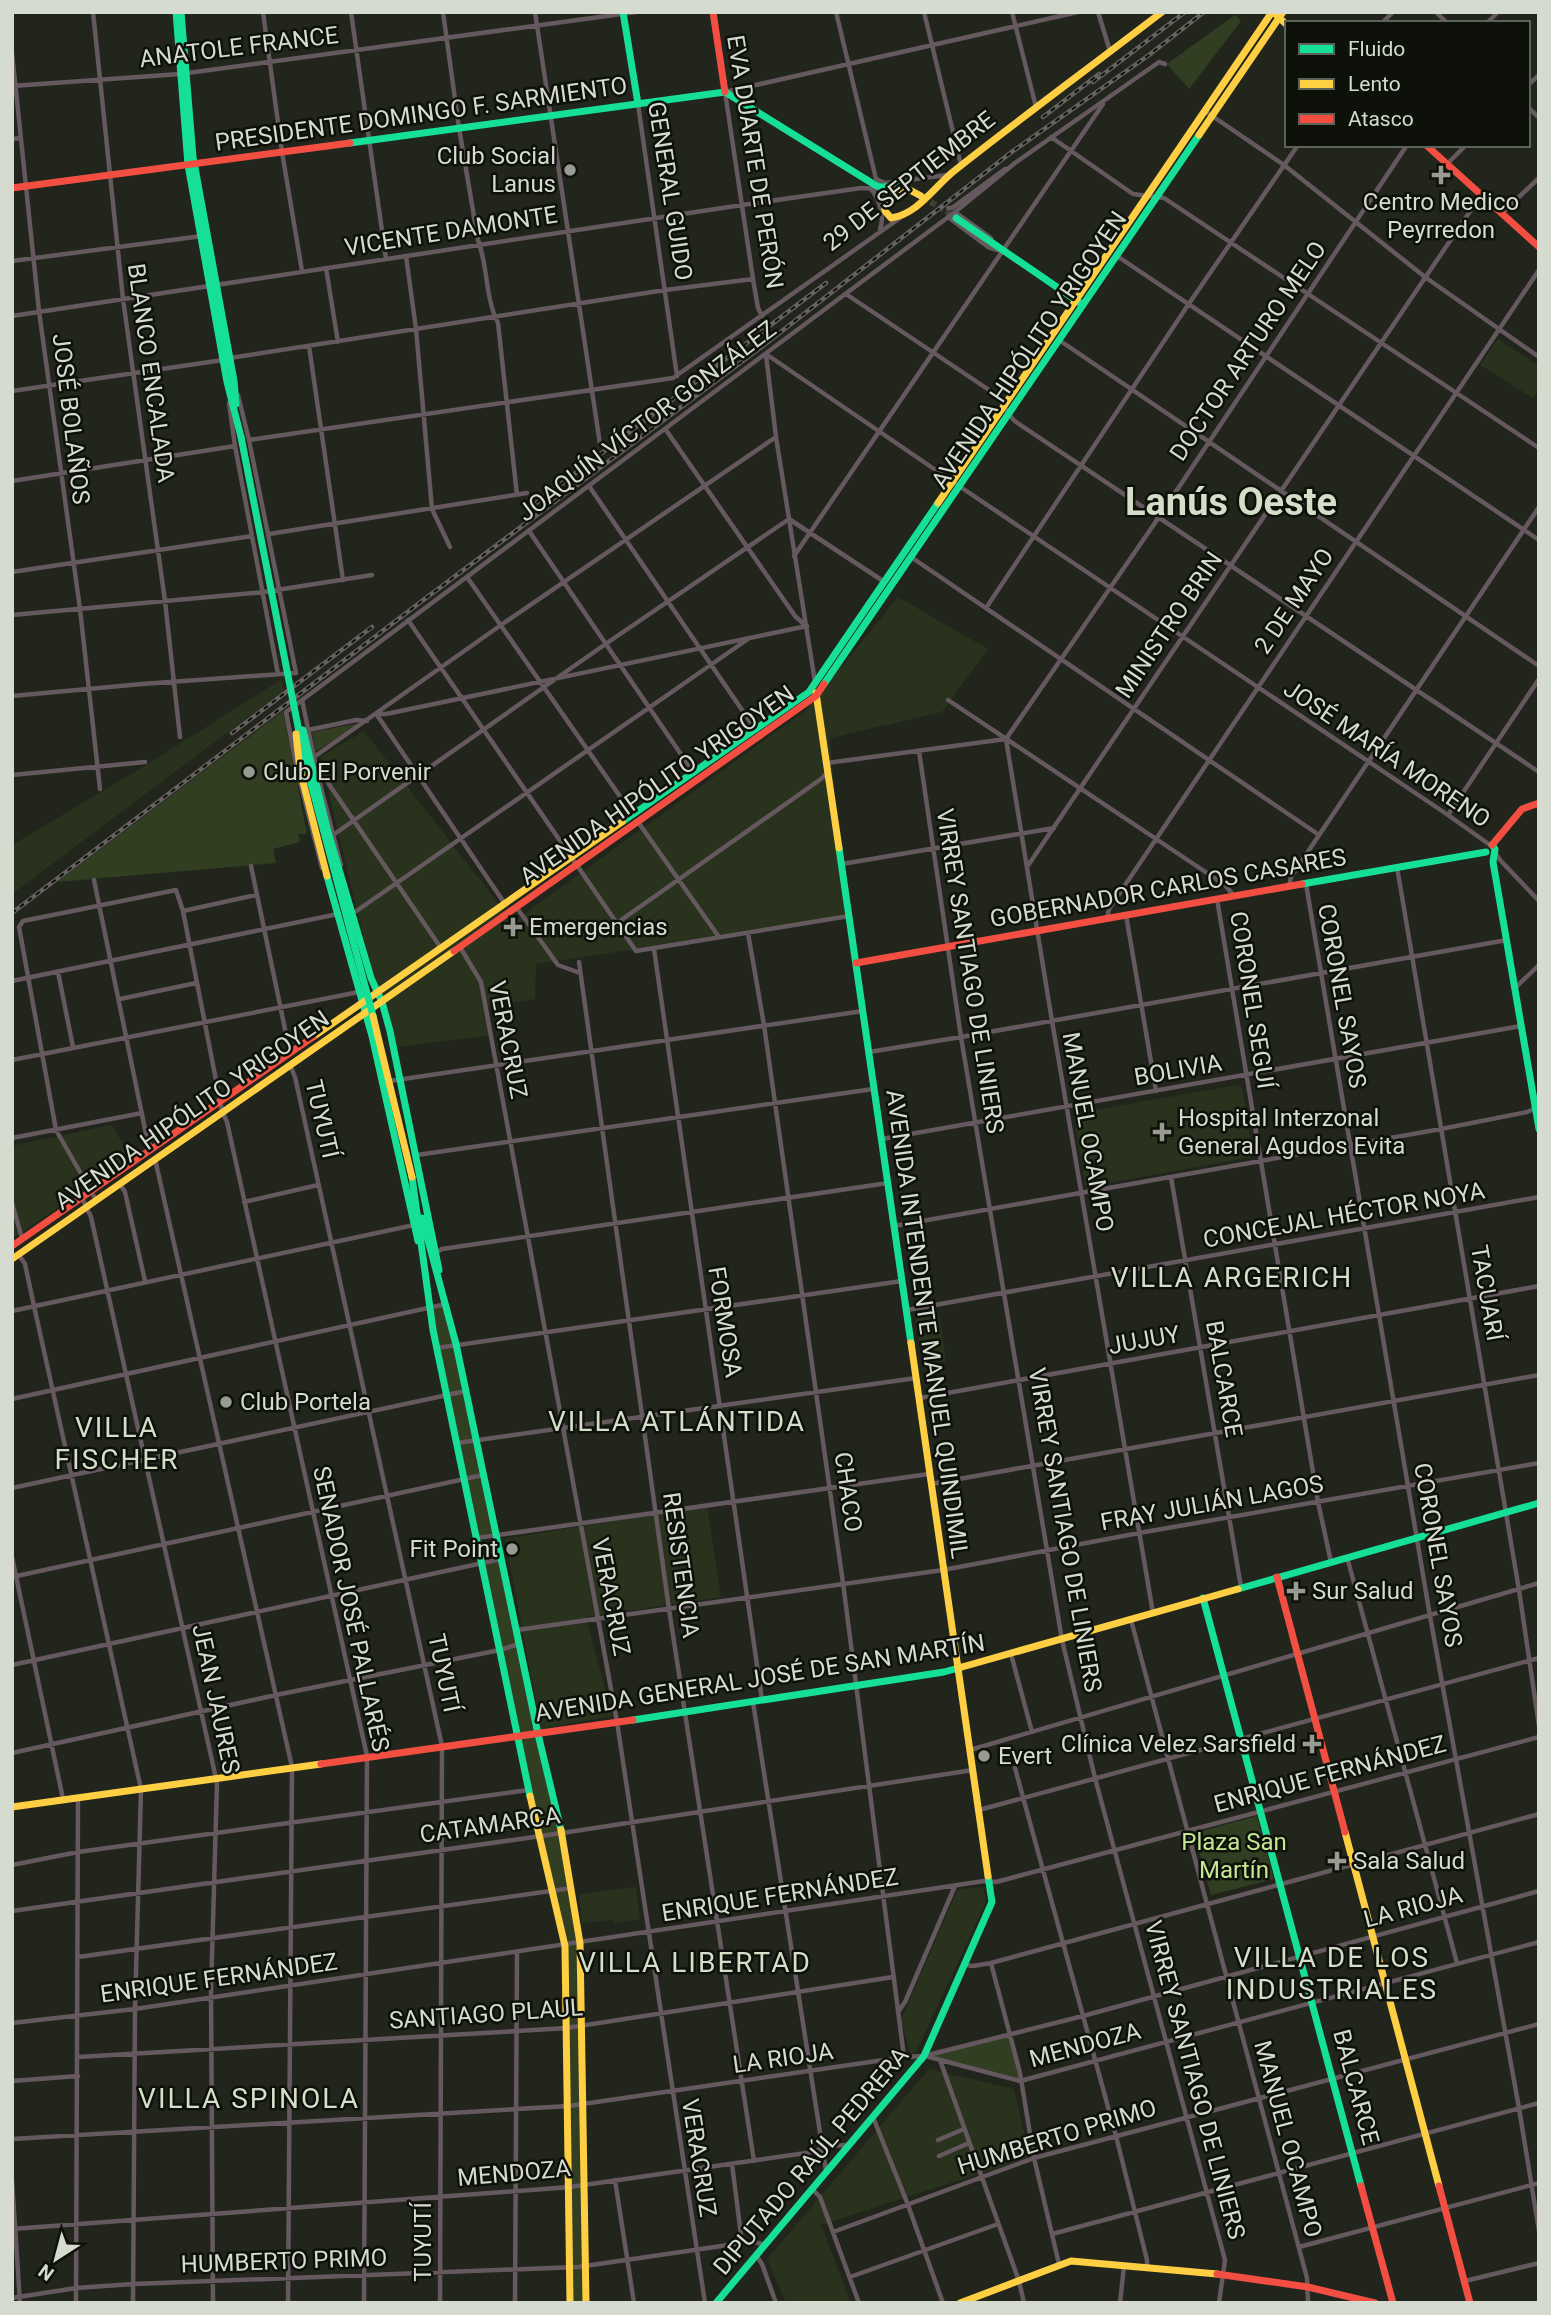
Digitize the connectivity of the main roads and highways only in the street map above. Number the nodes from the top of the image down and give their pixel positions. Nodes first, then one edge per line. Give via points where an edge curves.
1 (176, 12) edge
2 (181, 12) edge
3 (713, 12) edge
4 (1162, 12) edge
5 (623, 13) edge
6 (1276, 14) edge
7 (183, 73) junction
8 (725, 93) junction
9 (638, 104) junction
10 (1428, 147) edge
11 (191, 165) junction
12 (12, 188) edge
13 (953, 216) tunnel mouth
14 (1539, 247) edge
15 (1075, 300) junction
16 (1083, 305) junction
17 (815, 685) junction
18 (816, 696) junction
19 (298, 700) junction
20 (1539, 803) edge
21 (635, 818) junction
22 (1491, 850) junction
23 (574, 861) junction
24 (856, 963) junction
25 (377, 993) junction
26 (382, 1002) junction
27 (362, 1004) junction
28 (365, 1013) junction
29 (1536, 1106) edge
30 (1539, 1129) edge
31 (416, 1196) junction
32 (12, 1246) edge
33 (16, 1256) edge
34 (423, 1263) junction
35 (441, 1283) junction
36 (1539, 1503) edge
37 (1277, 1577) junction
38 (1203, 1598) junction
39 (959, 1669) junction
40 (538, 1734) junction
41 (516, 1736) junction
42 (12, 1807) edge
43 (966, 1965) joint
44 (570, 2303) edge
45 (586, 2303) edge
46 (716, 2303) edge
47 (960, 2303) edge
48 (1375, 2303) edge
49 (1393, 2303) edge
50 (1470, 2303) edge

1 - 7 main road
2 - 7 main road
3 - 8 main road, EVA DUARTE DE PERÓN
4 - 8 main road, 29 DE SEPTIEMBRE via 948,175 900,218 889,217 883,206 886,197 896,189 922,194 904,185 875,185
5 - 9 main road, GENERAL GUIDO
6 - 15 main road, AVENIDA HIPÓLITO YRIGOYEN
6 - 16 main road, AVENIDA HIPÓLITO YRIGOYEN via 1213,116
7 - 11 main road
8 - 9 main road, PRESIDENTE DOMINGO F. SARMIENTO
9 - 11 main road, PRESIDENTE DOMINGO F. SARMIENTO
10 - 14 main road
11 - 12 main road, PRESIDENTE DOMINGO F. SARMIENTO
11 - 19 main road, bridge via 238,424 245,438
13 - 15 main road
15 - 16 main road
15 - 17 main road, AVENIDA HIPÓLITO YRIGOYEN
16 - 18 main road, AVENIDA HIPÓLITO YRIGOYEN
17 - 18 main road, AVENIDA INTENDENTE MANUEL QUINDIMIL
17 - 21 main road, AVENIDA HIPÓLITO YRIGOYEN
18 - 21 main road, AVENIDA HIPÓLITO YRIGOYEN
18 - 24 main road, AVENIDA INTENDENTE MANUEL QUINDIMIL
19 - 25 main road, bridge via 348,900
19 - 27 main road, bridge via 300,769
19 - 31 main road, bridge via 309,779 392,1087
20 - 22 main road via 1521,809
21 - 23 main road, AVENIDA HIPÓLITO YRIGOYEN
22 - 24 main road, GOBERNADOR CARLOS CASARES
22 - 29 main road
23 - 25 main road, AVENIDA HIPÓLITO YRIGOYEN
23 - 26 main road, AVENIDA HIPÓLITO YRIGOYEN
24 - 39 main road, AVENIDA INTENDENTE MANUEL QUINDIMIL
25 - 26 main road
25 - 27 main road, AVENIDA HIPÓLITO YRIGOYEN
26 - 28 main road, AVENIDA HIPÓLITO YRIGOYEN
26 - 35 main road
27 - 28 main road
27 - 32 main road, AVENIDA HIPÓLITO YRIGOYEN
28 - 33 main road, AVENIDA HIPÓLITO YRIGOYEN
28 - 34 main road
29 - 30 main road
31 - 34 main road
31 - 35 main road
34 - 41 main road
35 - 40 main road
36 - 37 main road, AVENIDA GENERAL JOSÉ DE SAN MARTÍN
37 - 38 main road, AVENIDA GENERAL JOSÉ DE SAN MARTÍN
37 - 50 main road
38 - 39 main road, AVENIDA GENERAL JOSÉ DE SAN MARTÍN
38 - 49 main road, BALCARCE
39 - 40 main road, AVENIDA GENERAL JOSÉ DE SAN MARTÍN
39 - 43 main road, AVENIDA INTENDENTE MANUEL QUINDIMIL via 993,1897
40 - 41 main road, AVENIDA GENERAL JOSÉ DE SAN MARTÍN
40 - 45 main road via 562,1833 580,1943
41 - 42 main road, AVENIDA GENERAL JOSÉ DE SAN MARTÍN
41 - 44 main road via 565,1946
43 - 46 main road, DIPUTADO RAÚL PEDRERA via 924,2056
47 - 48 main road via 1072,2261 1223,2274

